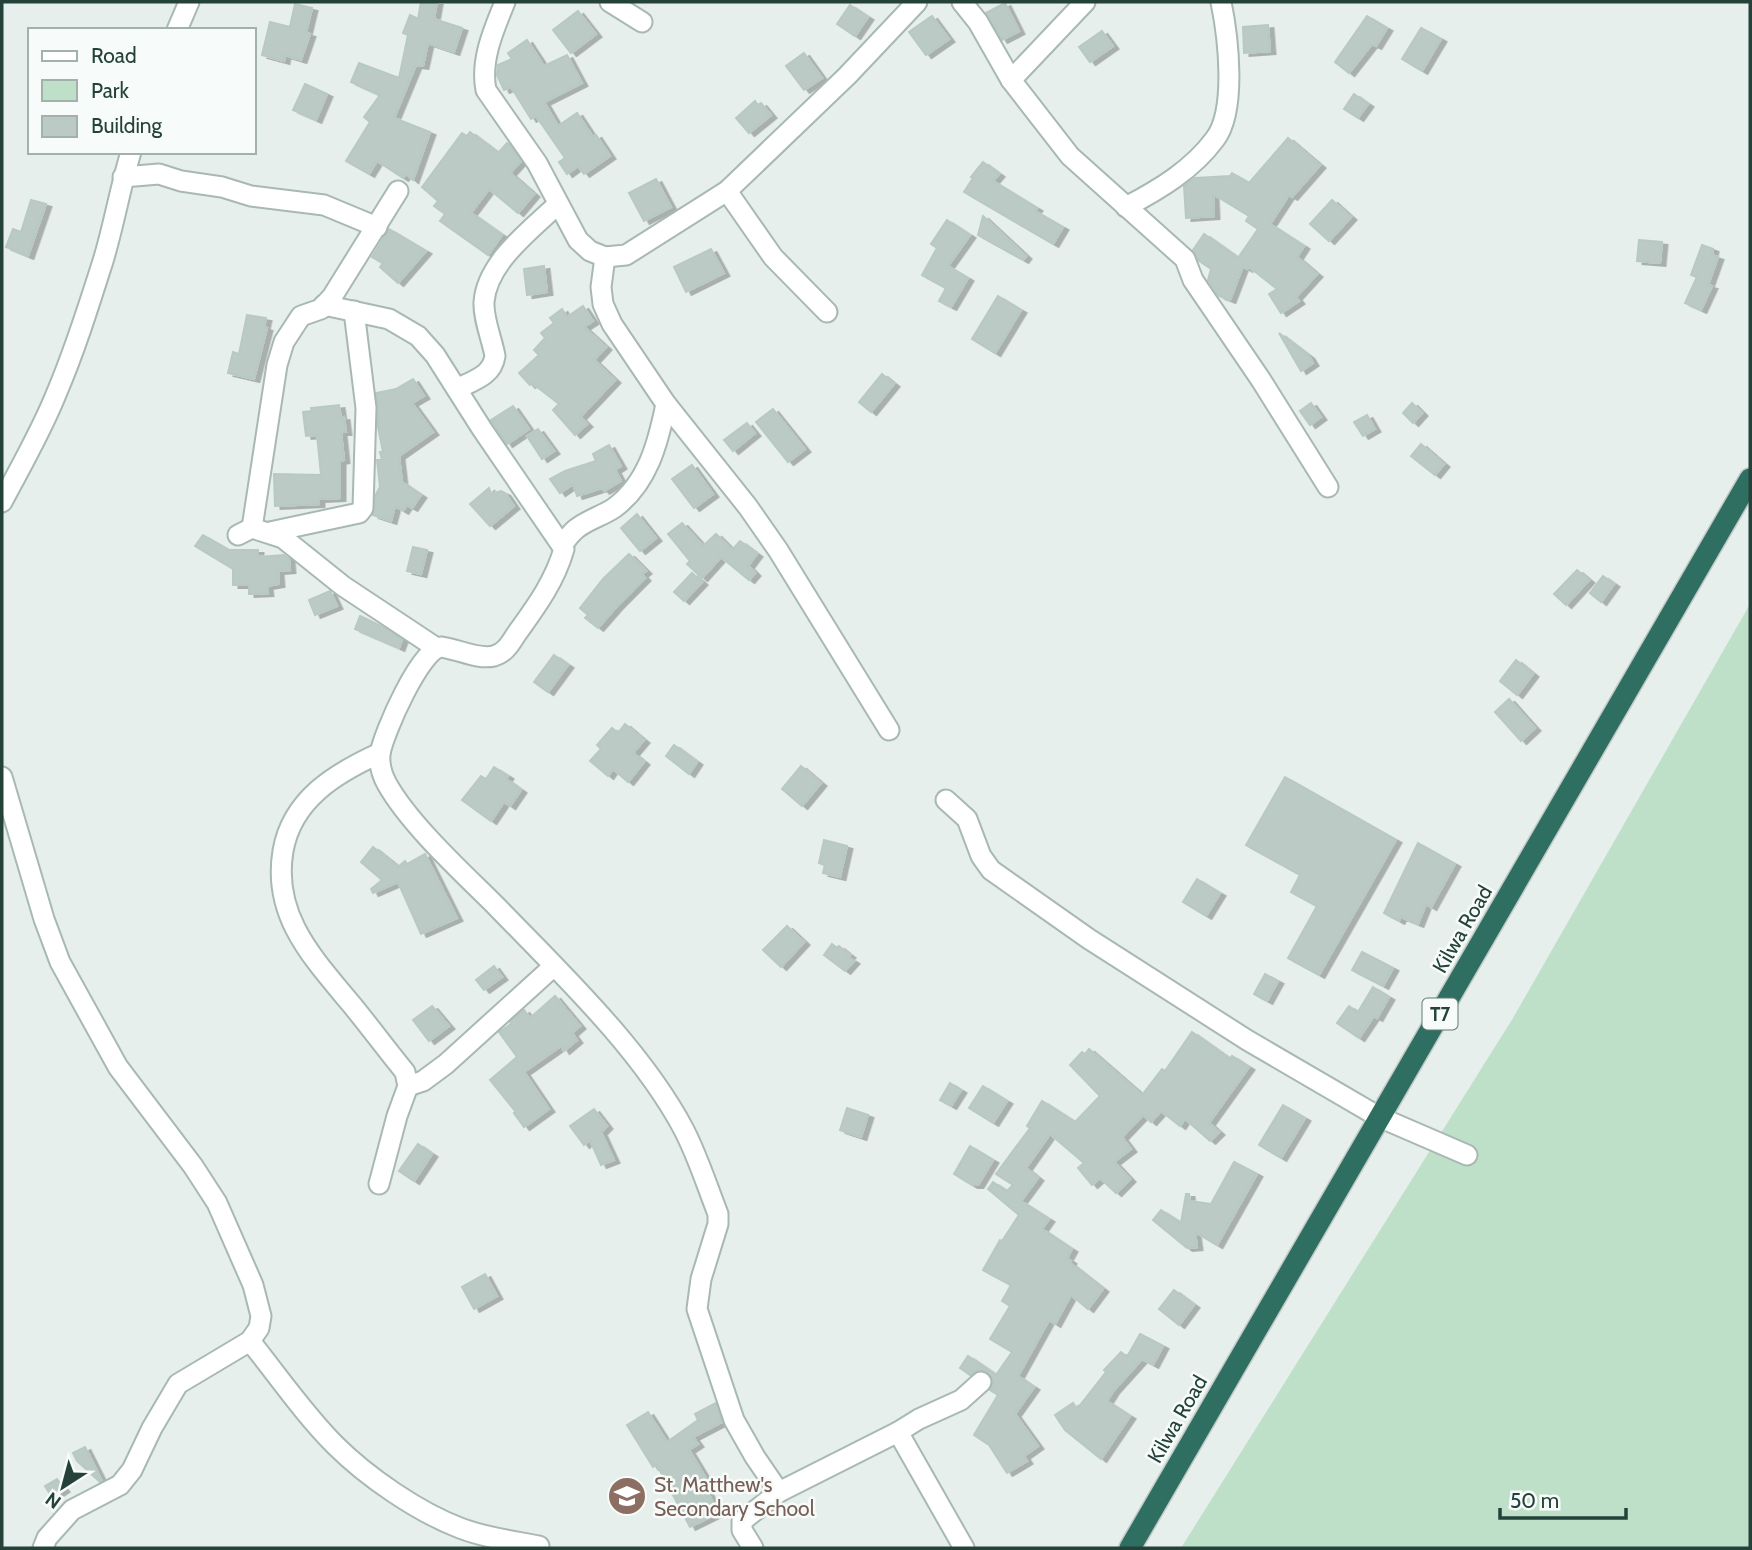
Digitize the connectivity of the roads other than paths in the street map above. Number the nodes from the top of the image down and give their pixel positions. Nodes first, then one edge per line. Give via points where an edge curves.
1 (189, 2) edge
2 (505, 2) edge
3 (610, 2) edge
4 (917, 2) edge
5 (1085, 2) edge
6 (1221, 2) edge
7 (969, 4) edge
8 (642, 22) dead end
9 (178, 28) edge
10 (1011, 80) junction
11 (130, 154) edge
12 (123, 177) junction
13 (398, 191) dead end
14 (727, 191) junction
15 (558, 204) junction
16 (1126, 207) junction
17 (377, 227) junction
18 (605, 257) junction
19 (324, 305) junction
20 (354, 311) junction
21 (827, 312) dead end
22 (457, 389) junction
23 (666, 404) junction
24 (8, 476) edge
25 (1750, 479) edge
26 (1328, 487) dead end
27 (2, 502) edge
28 (253, 532) junction
29 (562, 545) junction
30 (435, 647) junction
31 (890, 730) dead end
32 (380, 753) junction
33 (2, 777) edge
34 (946, 800) dead end
35 (554, 966) junction
36 (408, 1086) junction
37 (1379, 1117) junction
38 (1467, 1155) dead end
39 (379, 1184) dead end
40 (250, 1341) junction
41 (981, 1382) dead end
42 (898, 1432) junction
43 (779, 1492) junction
44 (539, 1546) dead end
45 (43, 1548) edge
46 (752, 1548) edge
47 (964, 1548) edge
48 (1130, 1548) edge

1 - 9 street
2 - 15 street via 488,47 486,90 537,163
3 - 8 street
4 - 14 street
5 - 10 street
6 - 16 street via 1230,67 1226,111 1217,137 1168,184
7 - 10 street
10 - 16 street via 1070,156
11 - 12 street
12 - 17 street via 159,174 251,196 324,205
12 - 24 street via 102,262 57,393
13 - 17 street
14 - 18 street via 626,255
14 - 21 street via 773,257
15 - 18 street via 578,240
15 - 22 street via 505,257 489,283 484,304 494,364 489,372
16 - 26 street via 1185,259 1193,281 1255,369
17 - 19 street
18 - 23 street via 603,304
19 - 20 street
19 - 28 street via 301,316 279,354
20 - 22 street via 389,318 418,337
20 - 28 street via 366,408 363,508 359,513
22 - 29 street
23 - 29 street via 652,456 634,492 576,529
23 - 31 street via 778,550
24 - 27 street
25 - 37 highway, Kilwa Road / T7
28 - 30 street via 297,548 343,586
29 - 30 street via 551,583 508,648 484,656
30 - 32 street via 414,674
32 - 35 street via 380,770 397,799
32 - 36 street via 328,781 307,799 293,820 279,874 286,908 302,940 405,1072
33 - 40 street via 60,962 118,1067 218,1203 253,1285 261,1316
34 - 37 street via 967,819 987,866 1009,884 1247,1040
35 - 36 street via 446,1064
35 - 43 street via 661,1091 701,1168 718,1224 697,1309 734,1420
36 - 39 street
37 - 38 street
37 - 48 highway, Kilwa Road / T7
40 - 44 street via 333,1443 373,1476 434,1517 490,1537
40 - 45 street via 178,1384 120,1485 72,1510
41 - 42 street via 961,1400
42 - 43 street
42 - 47 street
43 - 46 street via 742,1521

